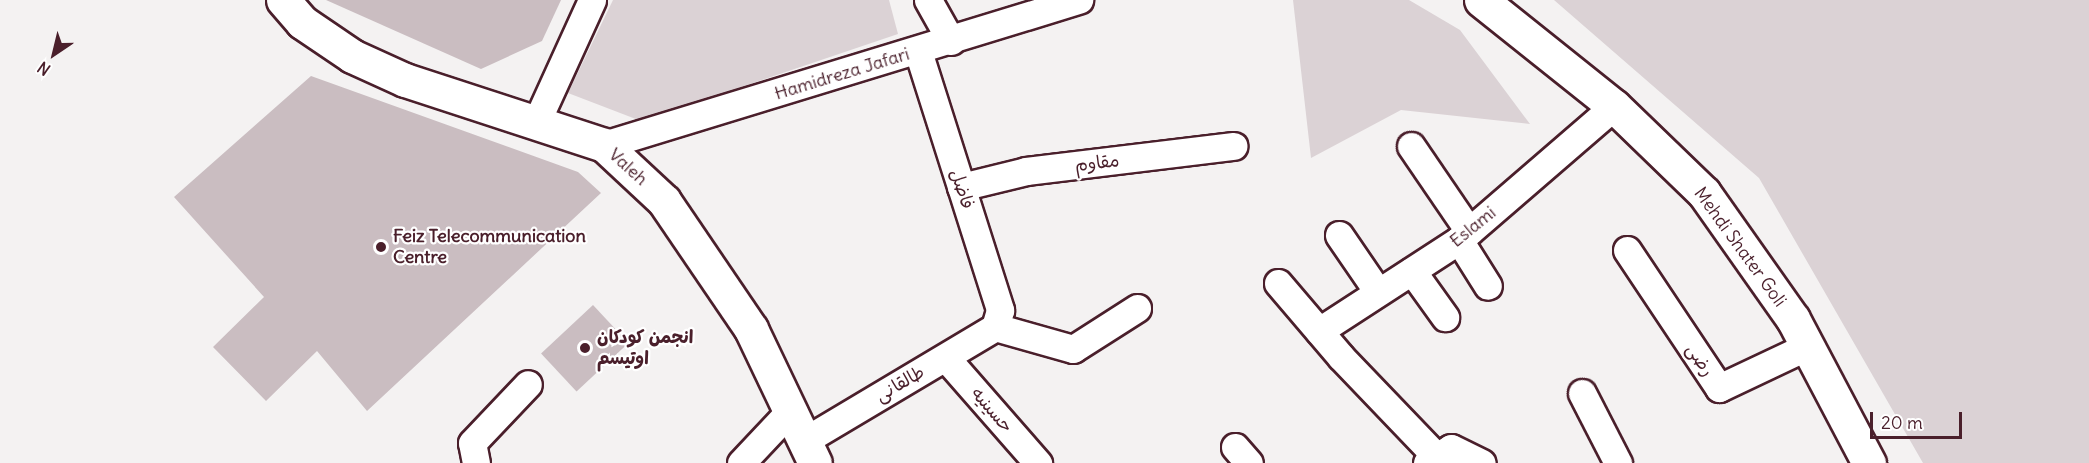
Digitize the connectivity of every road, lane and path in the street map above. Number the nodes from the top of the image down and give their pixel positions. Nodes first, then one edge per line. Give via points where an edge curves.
1 (283, 0) edge
2 (592, 0) edge
3 (928, 0) edge
4 (1079, 0) edge
5 (1481, 2) edge
6 (951, 41) junction
7 (918, 51) junction
8 (1614, 106) junction
9 (536, 123) junction
10 (604, 145) junction
11 (1234, 146) dead end
12 (1411, 146) dead end
13 (961, 187) junction
14 (1340, 235) dead end
15 (1464, 236) junction
16 (1628, 250) dead end
17 (1412, 271) junction
18 (1278, 283) dead end
19 (1488, 286) dead end
20 (1378, 292) junction
21 (1137, 308) dead end
22 (1444, 317) dead end
23 (995, 327) junction
24 (1319, 331) junction
25 (1808, 346) junction
26 (946, 358) junction
27 (528, 384) dead end
28 (1582, 393) dead end
29 (790, 411) junction
30 (810, 452) edge
31 (1432, 460) edge
32 (476, 463) edge
33 (741, 463) edge
34 (1038, 463) edge
35 (1482, 463) edge
36 (1618, 463) edge
37 (1869, 463) edge

1 - 9 street, Valeh via 302,22 352,56 405,80
2 - 9 street
3 - 6 street
4 - 6 street, Hamidreza Jafari
5 - 8 street, Mehdi Shater Goli
6 - 7 street, Hamidreza Jafari
7 - 10 street, Hamidreza Jafari
7 - 13 street, فاضل
8 - 15 street, Eslami
8 - 25 street, Mehdi Shater Goli via 1704,193
9 - 10 street, Valeh
10 - 29 street, Valeh via 664,201 751,329
11 - 13 street, مقاوم via 1026,171
12 - 15 street
13 - 23 street, فاضل via 1000,310
14 - 20 street
15 - 17 street, Eslami
15 - 19 street
16 - 25 street, رضی via 1719,388
17 - 20 street, Eslami
17 - 22 street
18 - 24 street
20 - 24 street, Eslami
21 - 23 street via 1073,350
23 - 26 street, طالقانی
24 - 31 street
25 - 37 street, Mehdi Shater Goli
26 - 30 street, طالقانی
26 - 34 street, حسینیه
27 - 32 street via 472,443
28 - 36 street
29 - 30 street, Valeh
29 - 33 street
31 - 35 street via 1451,448

